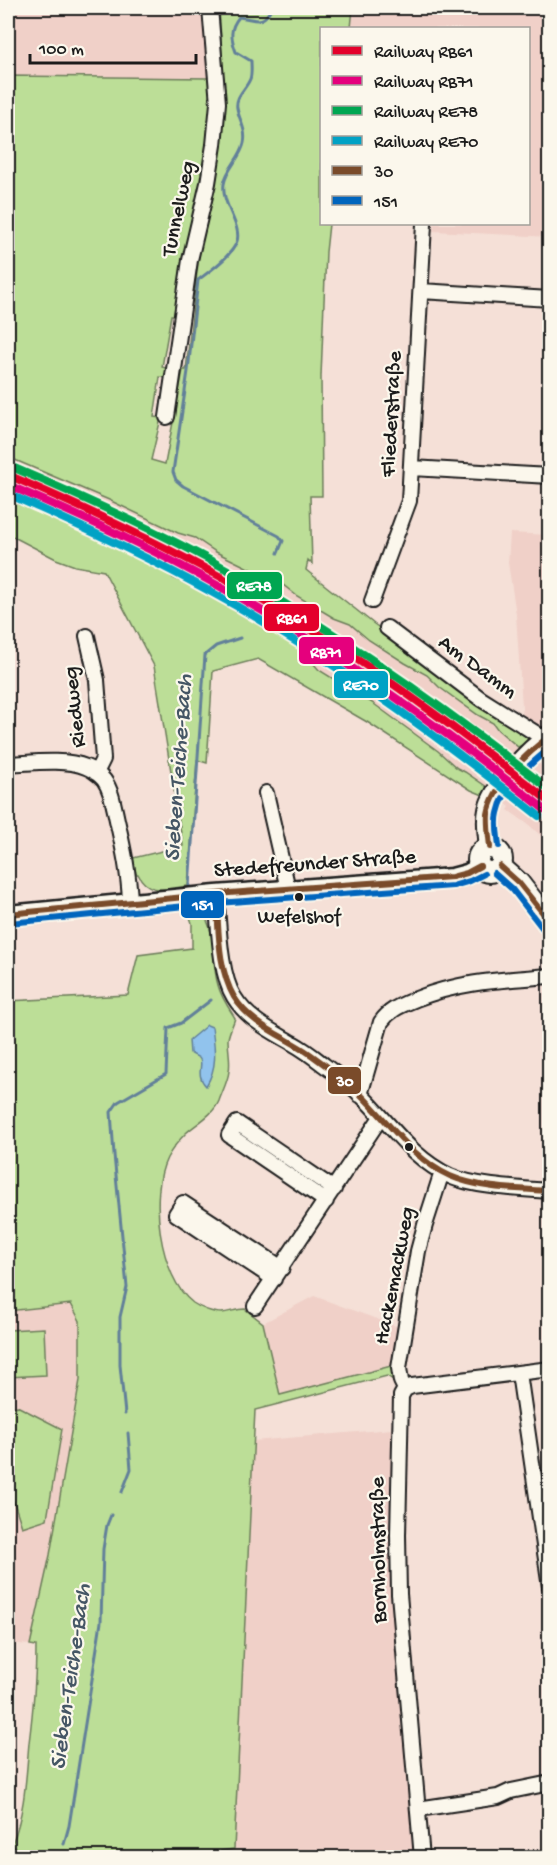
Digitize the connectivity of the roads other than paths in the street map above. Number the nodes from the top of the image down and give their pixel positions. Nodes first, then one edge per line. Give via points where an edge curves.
1 (210, 8) edge
2 (424, 225) edge
3 (421, 291) junction
4 (549, 299) edge
5 (166, 417) dead end
6 (411, 468) junction
7 (549, 476) edge
8 (372, 601) dead end
9 (387, 628) dead end
10 (87, 636) dead end
11 (547, 737) edge
12 (8, 764) edge
13 (96, 773) junction
14 (266, 793) dead end
15 (490, 848) junction
16 (480, 866) junction
17 (500, 866) junction
18 (288, 889) junction
19 (216, 894) junction
20 (130, 902) junction
21 (8, 914) edge
22 (549, 923) edge
23 (549, 975) edge
24 (360, 1095) junction
25 (381, 1117) junction
26 (442, 1172) junction
27 (549, 1191) edge
28 (330, 1195) junction
29 (278, 1273) junction
30 (255, 1306) dead end
31 (549, 1369) edge
32 (519, 1373) junction
33 (405, 1389) junction
34 (549, 1587) edge
35 (549, 1783) edge
36 (418, 1809) junction
37 (8, 1854) edge
38 (11, 1857) edge
39 (422, 1857) edge

1 - 5 street, Tunnelweg via 218,103 214,145 190,260
2 - 3 street, Fliederstraße
3 - 4 street
3 - 6 street, Fliederstraße
6 - 7 street
6 - 8 street, Fliederstraße via 409,501
9 - 11 street, Am Damm via 489,704
10 - 13 street, Riedweg via 97,680 103,759
11 - 15 main road via 527,754 492,802 488,818
12 - 13 street, Riedweg via 69,763
13 - 20 street, Riedweg via 112,800 128,872
14 - 18 street
15 - 16 main road via 479,855
15 - 17 main road via 501,853
16 - 17 main road via 490,872
16 - 18 street, Stedefreunder Straße via 452,877
17 - 22 main road via 519,883
18 - 19 street, Stedefreunder Straße
19 - 20 street, Stedefreunder Straße
19 - 24 street via 224,968 239,1005 257,1023 317,1060
20 - 21 street, Stedefreunder Straße
23 - 24 street via 459,985 396,1007 381,1022
24 - 25 street
25 - 26 street via 415,1152
25 - 28 street
26 - 27 street via 466,1181
26 - 33 street, Hackemackweg via 418,1251 399,1368
28 - 28 street via 229,1135 237,1123
28 - 29 street
29 - 29 street via 176,1214 183,1203
29 - 30 street
31 - 32 street
32 - 33 street
32 - 34 street
33 - 36 street, Bornholmstraße via 400,1401 399,1594
35 - 36 street via 498,1797
36 - 39 street, Bornholmstraße
37 - 38 street

